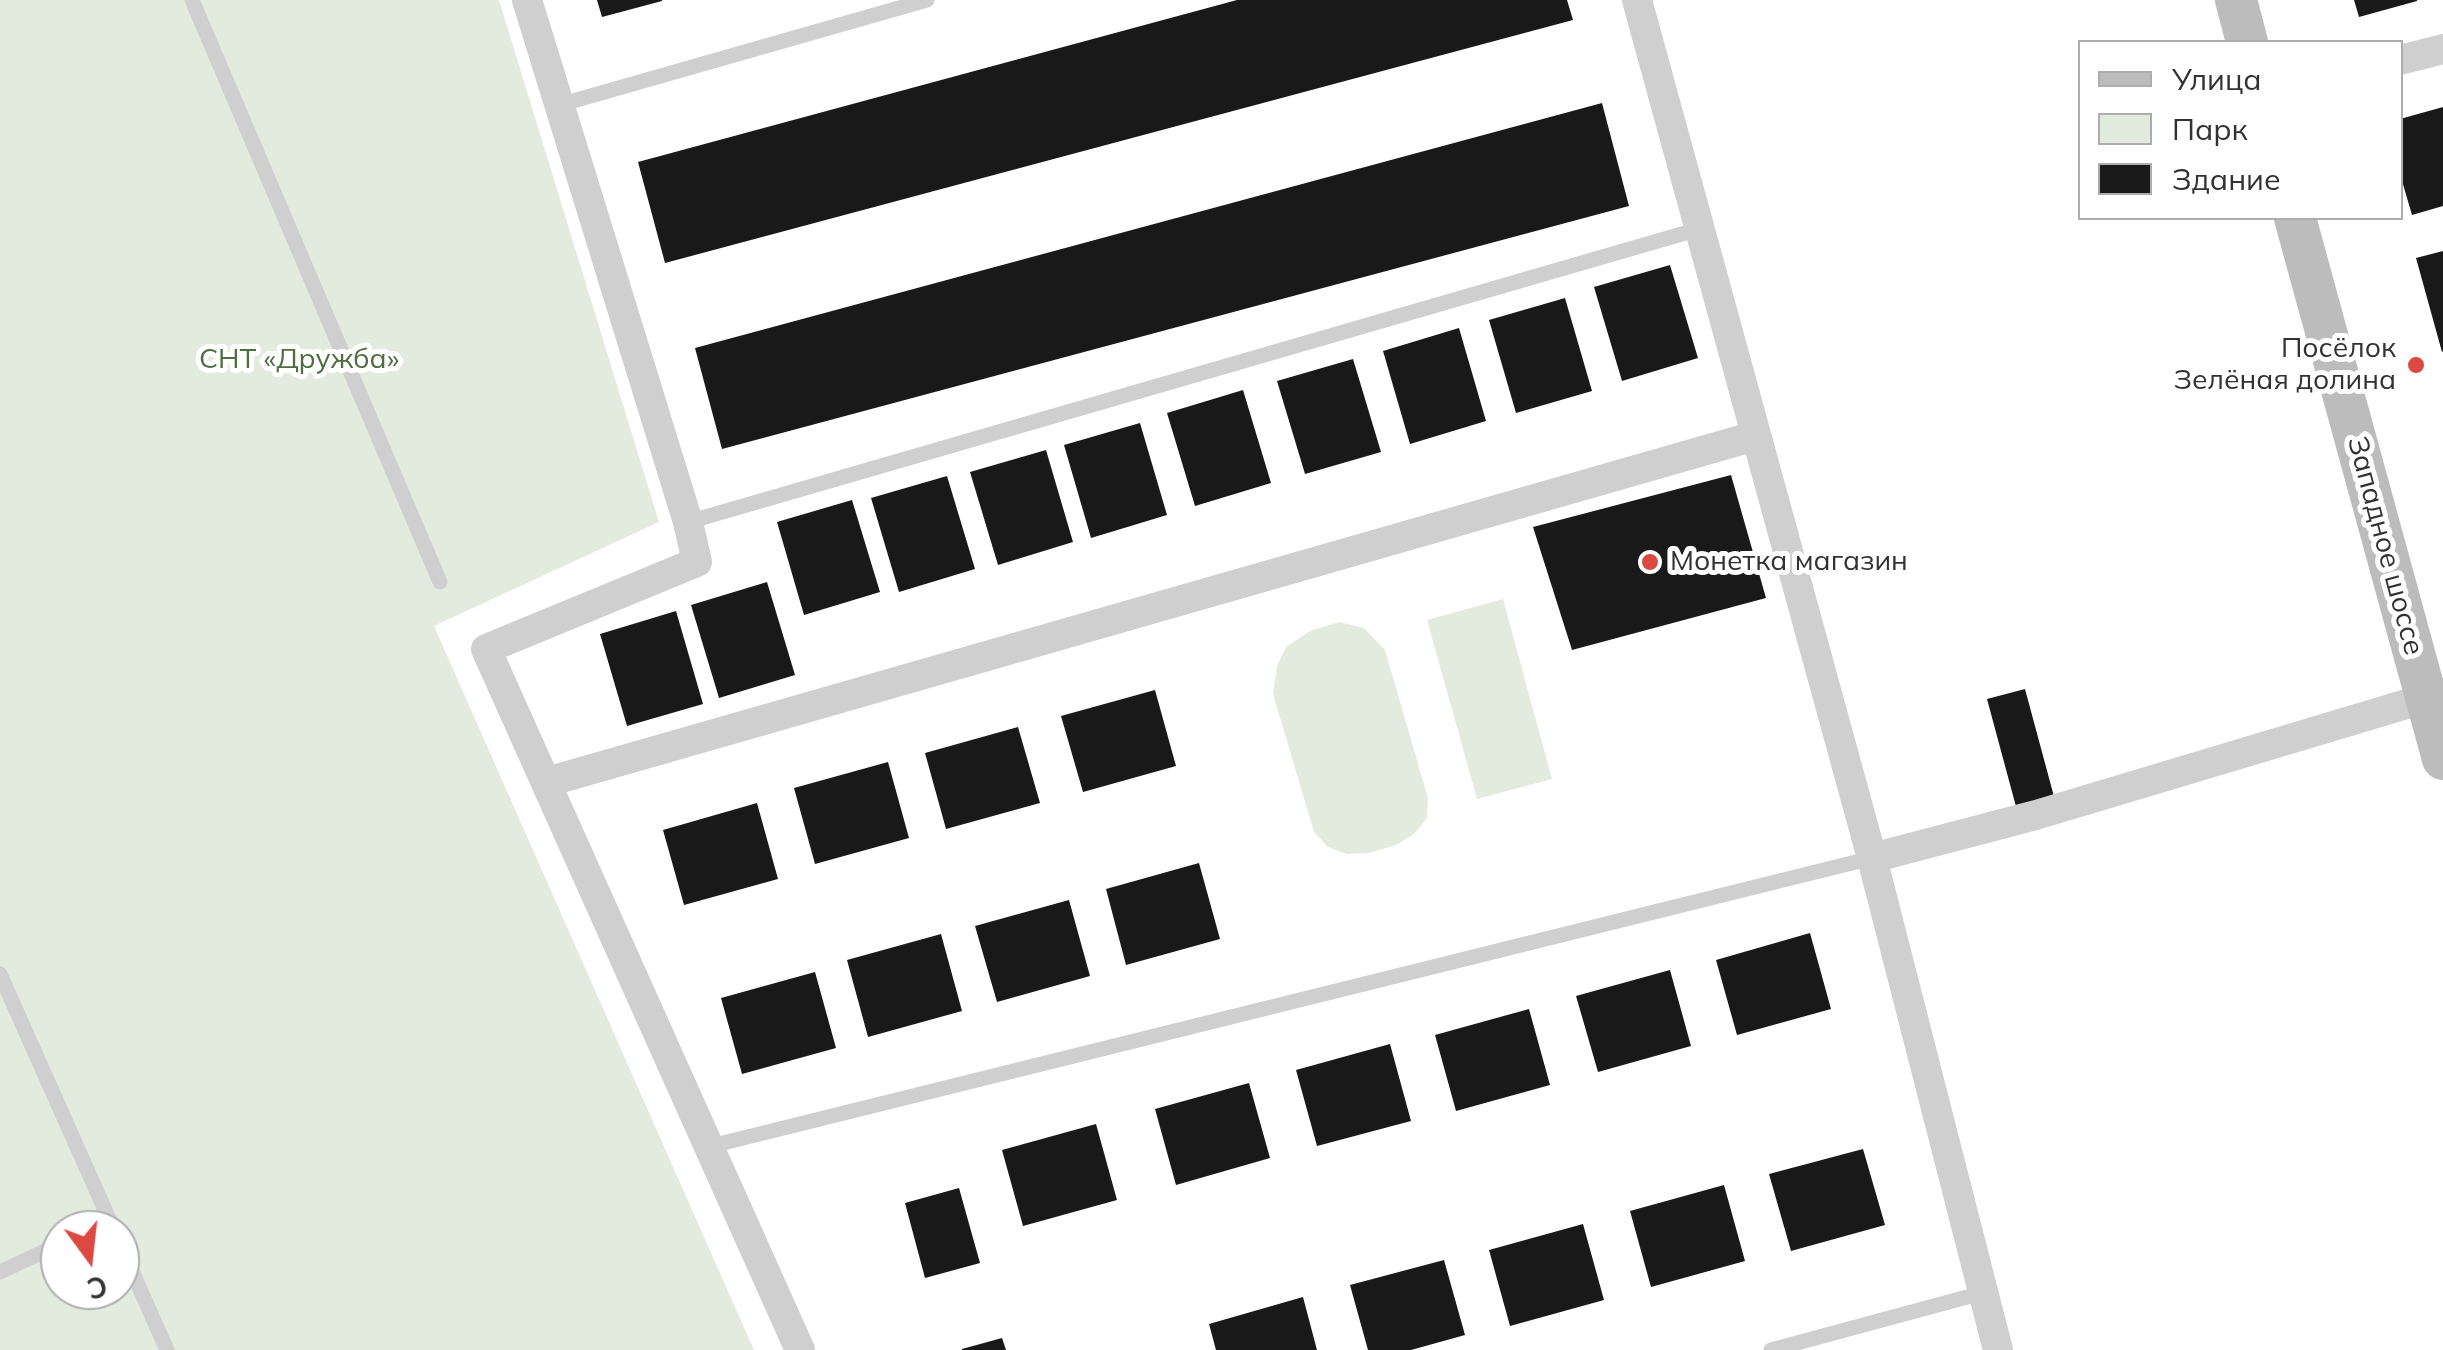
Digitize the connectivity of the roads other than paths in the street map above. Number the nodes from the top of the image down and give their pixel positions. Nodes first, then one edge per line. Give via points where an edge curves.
1 (192, 0) edge
2 (527, 0) edge
3 (927, 0) edge
4 (1637, 0) edge
5 (2236, 0) edge
6 (2246, 40) edge
7 (2443, 48) edge
8 (2403, 59) edge
9 (559, 105) junction
10 (2296, 220) edge
11 (1699, 229) junction
12 (1755, 436) junction
13 (688, 522) junction
14 (440, 582) dead end
15 (2435, 695) edge
16 (2443, 759) edge
17 (547, 782) junction
18 (1872, 858) junction
19 (0, 974) edge
20 (710, 1146) junction
21 (105, 1210) edge
22 (40, 1253) edge
23 (0, 1272) edge
24 (140, 1289) edge
25 (1982, 1293) junction
26 (167, 1350) edge
27 (800, 1350) edge
28 (1771, 1350) edge
29 (1998, 1350) edge

1 - 14 lane
2 - 9 street
3 - 9 lane
4 - 11 street
5 - 6 main road
7 - 8 street
9 - 13 street
10 - 15 main road, Западное шоссе
11 - 12 street
11 - 13 lane
12 - 17 street
12 - 18 street
13 - 17 street via 697,562 486,649
15 - 16 main road, Западное шоссе
15 - 18 street
17 - 20 street
18 - 20 lane
18 - 25 street
19 - 21 lane
20 - 27 street
22 - 23 lane
24 - 26 lane
25 - 28 lane
25 - 29 street

